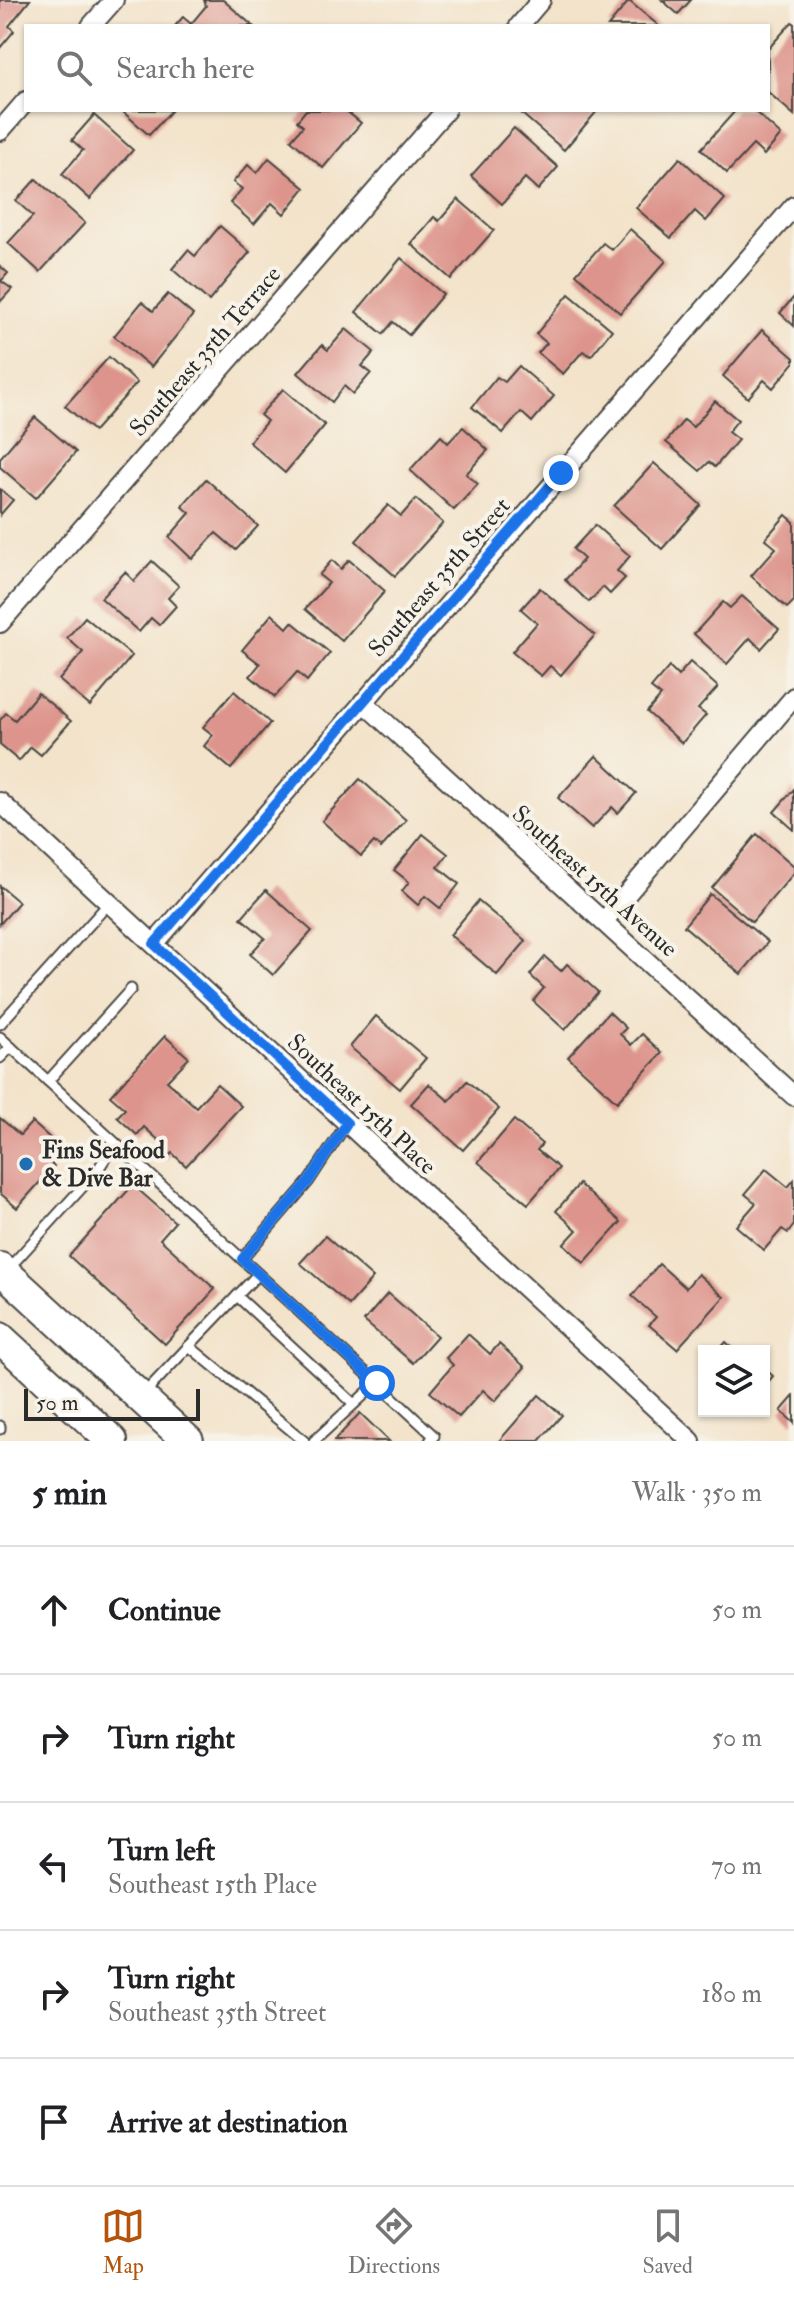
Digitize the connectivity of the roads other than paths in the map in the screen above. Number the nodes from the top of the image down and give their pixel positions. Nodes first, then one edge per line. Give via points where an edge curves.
1 (114, 0) edge
2 (541, 0) edge
3 (93, 24) edge
4 (521, 24) edge
5 (24, 103) edge
6 (444, 112) edge
7 (0, 131) edge
8 (794, 206) edge
9 (0, 623) edge
10 (794, 697) edge
11 (363, 702) junction
12 (0, 802) edge
13 (109, 903) junction
14 (604, 921) junction
15 (154, 944) junction
16 (131, 989) dead end
17 (0, 1024) edge
18 (0, 1037) edge
19 (11, 1047) junction
20 (0, 1058) edge
21 (48, 1081) junction
22 (794, 1096) edge
23 (347, 1123) junction
24 (115, 1143) junction
25 (242, 1259) junction
26 (3, 1270) edge
27 (258, 1274) junction
28 (237, 1296) junction
29 (0, 1338) edge
30 (189, 1346) junction
31 (377, 1383) junction
32 (141, 1398) junction
33 (353, 1403) junction
34 (434, 1439) edge
35 (112, 1441) edge
36 (188, 1441) edge
37 (304, 1441) edge
38 (314, 1441) edge
39 (691, 1441) edge

1 - 3 street
2 - 4 street
5 - 7 street
6 - 9 street, Southeast 35th Terrace
8 - 11 street, Southeast 35th Street
10 - 14 street
11 - 14 street, Southeast 15th Avenue
11 - 15 street, Southeast 35th Street
12 - 13 street, Southeast 15th Place
13 - 15 street, Southeast 15th Place
13 - 17 lane
14 - 22 street, Southeast 15th Avenue
15 - 23 street, Southeast 15th Place
16 - 21 lane
18 - 19 lane
19 - 20 lane
19 - 21 lane
21 - 24 lane
23 - 25 lane via 301,1192
23 - 39 street, Southeast 15th Place
24 - 25 lane
24 - 26 lane via 97,1171
25 - 27 lane
26 - 32 main road
27 - 28 lane
27 - 31 lane
28 - 30 lane
28 - 33 lane
29 - 35 main road
30 - 32 lane
30 - 37 lane
31 - 33 lane
31 - 34 lane
32 - 36 main road
33 - 38 lane

